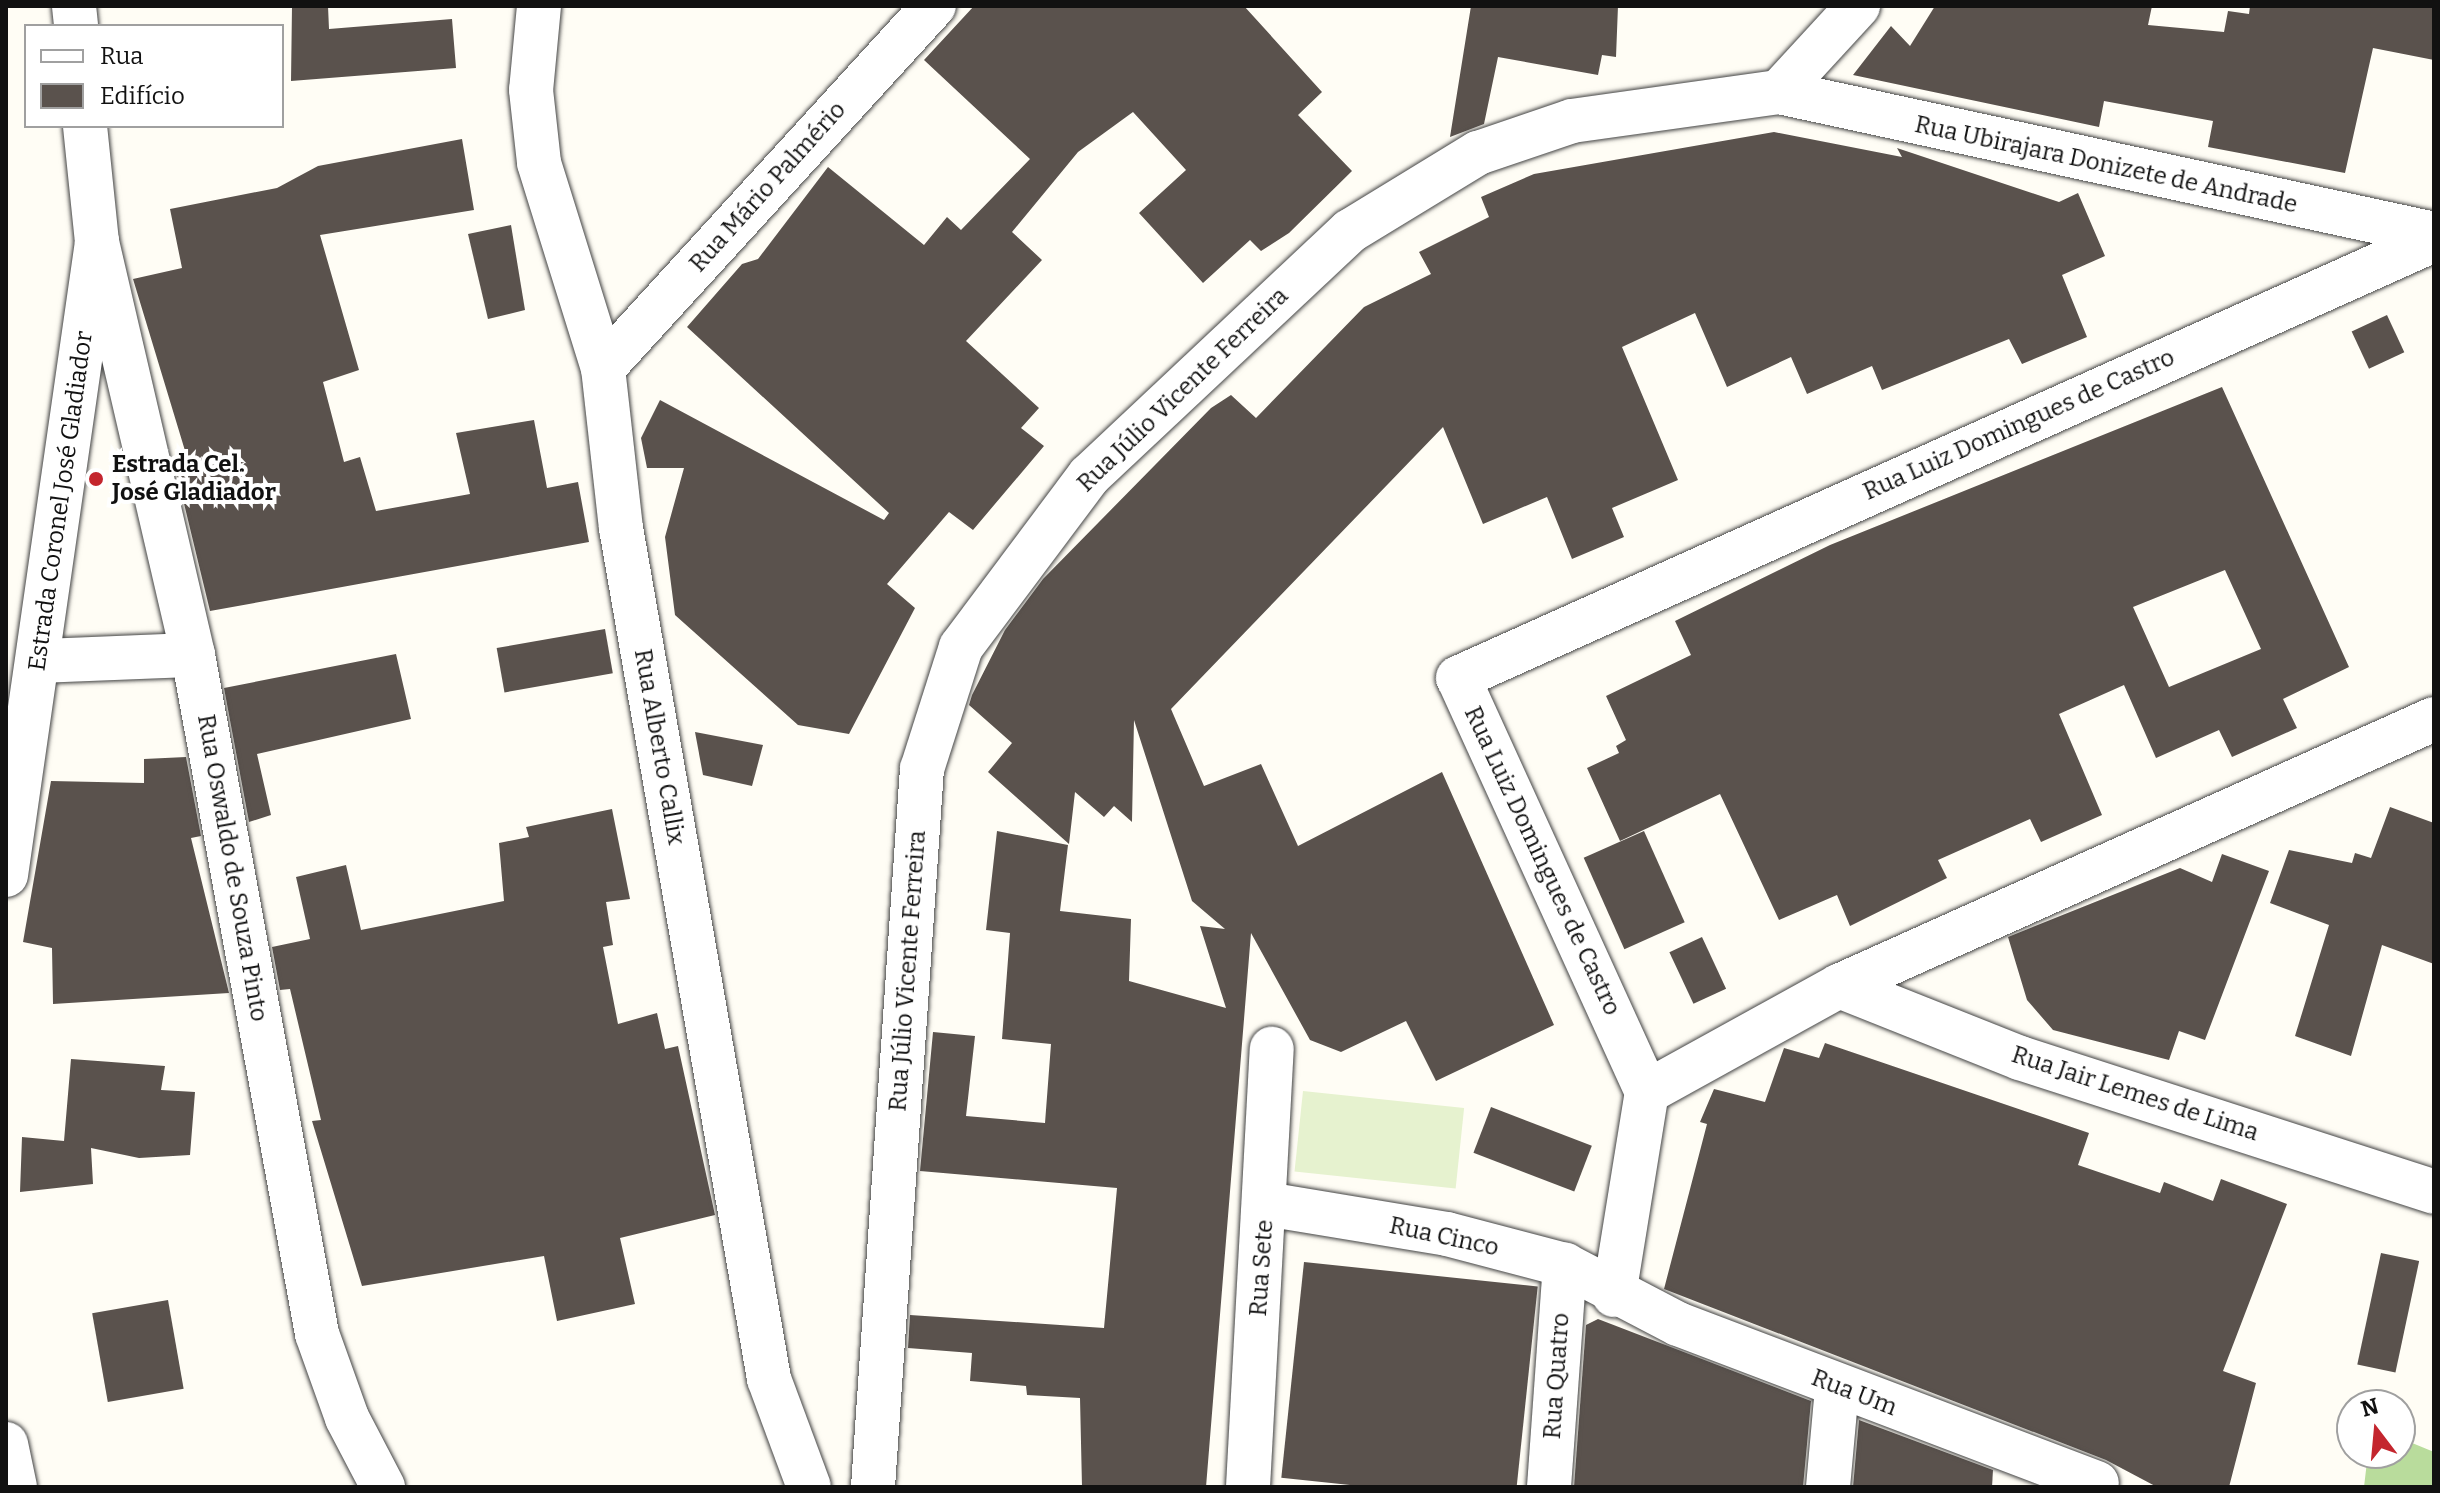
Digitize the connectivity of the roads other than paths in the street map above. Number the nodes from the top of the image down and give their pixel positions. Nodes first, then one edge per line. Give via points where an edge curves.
1 (539, 6) edge
2 (934, 6) edge
3 (1858, 6) edge
4 (1779, 92) junction
5 (85, 128) edge
6 (2434, 234) edge
7 (2434, 240) edge
8 (97, 242) junction
9 (603, 368) junction
10 (193, 655) junction
11 (41, 661) junction
12 (2434, 719) edge
13 (6, 875) edge
14 (1839, 986) junction
15 (1272, 1049) dead end
16 (1647, 1092) junction
17 (2434, 1192) edge
18 (1266, 1204) junction
19 (1565, 1265) junction
20 (1614, 1295) junction
21 (1837, 1388) junction
22 (6, 1444) edge
23 (2097, 1483) dead end
24 (15, 1487) edge
25 (383, 1487) edge
26 (809, 1487) edge
27 (873, 1487) edge
28 (1248, 1487) edge
29 (1549, 1487) edge
30 (1828, 1487) edge

1 - 9 street, Rua Alberto Callix via 531,90 539,163
2 - 9 street, Rua Mário Palmério
3 - 4 street
4 - 6 street, Rua Ubirajara Donizete de Andrade
4 - 27 street, Rua Júlio Vicente Ferreira via 1572,121 1478,153 1350,231 1089,476 961,647 922,769
5 - 8 street, Estrada Coronel José Gladiador
7 - 16 street, Rua Luiz Domingues de Castro via 1458,678
8 - 10 street, Rua Oswaldo de Souza Pinto
8 - 11 street, Estrada Coronel José Gladiador
9 - 26 street, Rua Alberto Callix via 621,528 769,1379
10 - 11 street
10 - 25 street, Rua Oswaldo de Souza Pinto via 317,1334 347,1418
11 - 13 street, Estrada Coronel José Gladiador
12 - 14 street
14 - 16 street
14 - 17 street, Rua Jair Lemes de Lima via 2020,1058
15 - 18 street, Rua Sete
16 - 20 street
18 - 19 street, Rua Cinco via 1447,1234
18 - 28 street, Rua Sete
19 - 20 street, Rua Cinco
19 - 29 street, Rua Quatro
20 - 21 street, Rua Um
21 - 23 street, Rua Um
21 - 30 street
22 - 24 street

